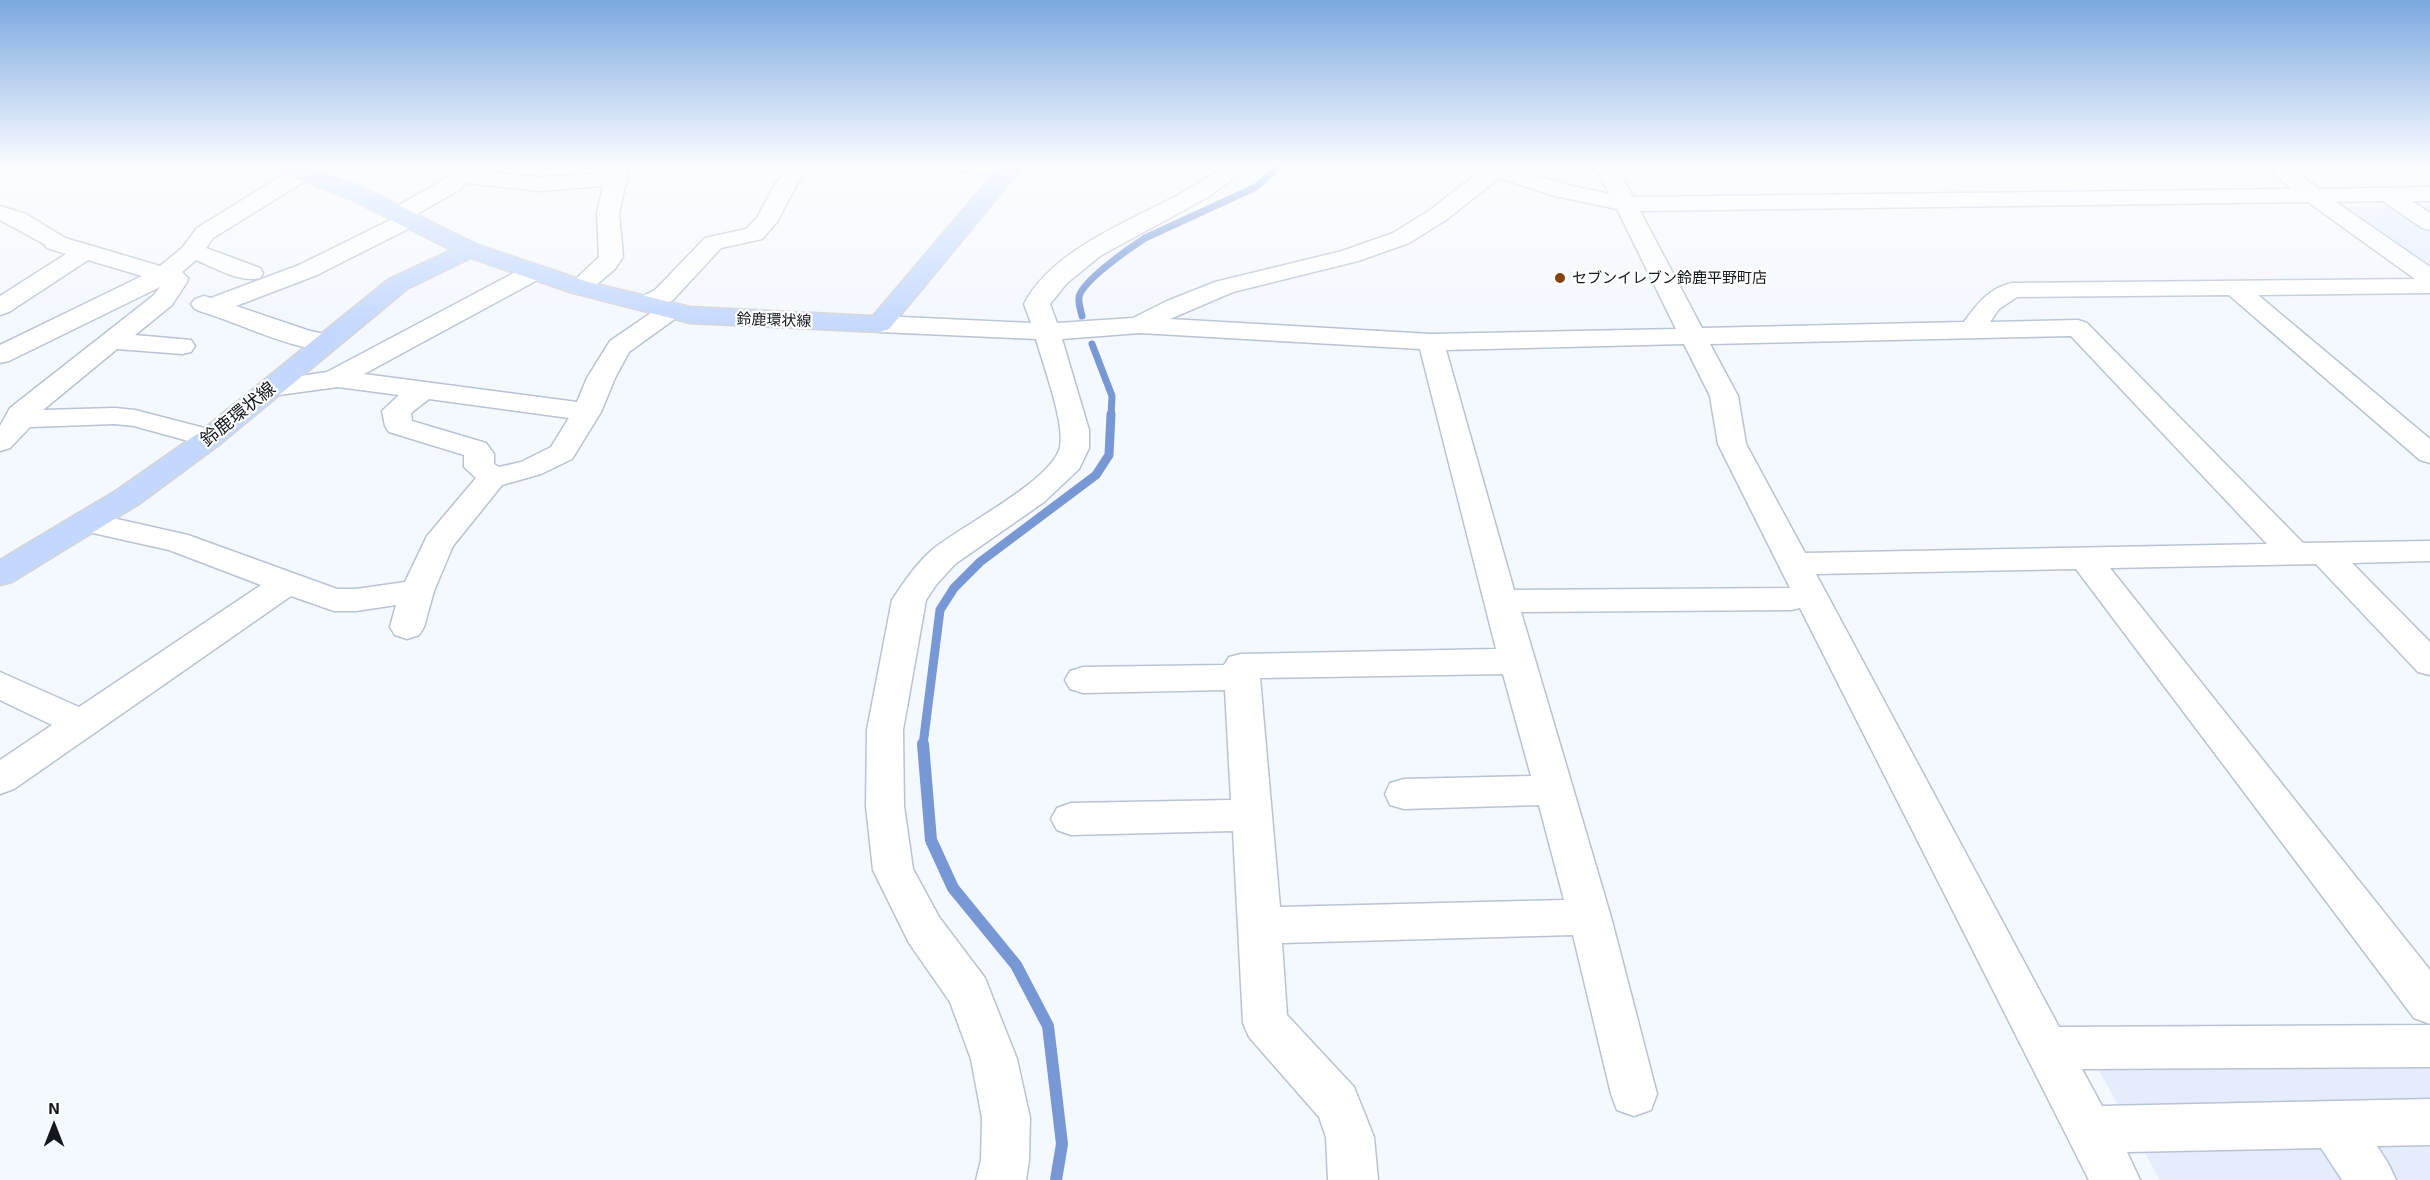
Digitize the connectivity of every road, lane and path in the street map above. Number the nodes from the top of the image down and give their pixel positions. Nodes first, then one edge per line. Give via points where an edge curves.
1 (223, 220) edge
2 (399, 220) edge
3 (411, 220) edge
4 (608, 220) edge
5 (767, 220) edge
6 (967, 220) edge
7 (1144, 220) edge
8 (1430, 220) edge
9 (1631, 220) edge
10 (2347, 220) edge
11 (6, 221) edge
12 (470, 249) junction
13 (193, 250) junction
14 (85, 252) junction
15 (534, 272) junction
16 (251, 273) dead end
17 (170, 278) junction
18 (2430, 278) edge
19 (2430, 286) edge
20 (579, 287) junction
21 (2235, 288) junction
22 (207, 305) junction
23 (0, 307) edge
24 (659, 307) junction
25 (880, 324) junction
26 (1140, 325) junction
27 (1972, 330) junction
28 (1047, 332) junction
29 (1693, 337) junction
30 (111, 340) junction
31 (325, 342) junction
32 (1431, 342) junction
33 (182, 346) dead end
34 (0, 354) edge
35 (337, 379) junction
36 (271, 388) junction
37 (424, 390) junction
38 (396, 411) junction
39 (587, 412) junction
40 (74, 419) junction
41 (17, 420) junction
42 (210, 438) junction
43 (0, 442) edge
44 (2430, 454) edge
45 (0, 457) edge
46 (493, 477) junction
47 (86, 522) junction
48 (2430, 552) edge
49 (2309, 554) junction
50 (2085, 558) junction
51 (1794, 564) junction
52 (0, 574) edge
53 (288, 583) junction
54 (417, 591) junction
55 (1791, 599) dead end
56 (1501, 601) junction
57 (407, 627) dead end
58 (1517, 661) junction
59 (2430, 663) edge
60 (1241, 677) junction
61 (1083, 680) dead end
62 (0, 685) edge
63 (81, 723) junction
64 (0, 779) edge
65 (1553, 790) junction
66 (1404, 794) dead end
67 (1251, 815) junction
68 (1071, 819) dead end
69 (1590, 917) junction
70 (1260, 926) junction
71 (2430, 1004) edge
72 (2430, 1046) edge
73 (2046, 1048) junction
74 (1634, 1094) dead end
75 (2430, 1122) edge
76 (2333, 1124) junction
77 (2088, 1130) junction
78 (1001, 1180) edge
79 (1353, 1180) edge
80 (2115, 1180) edge
81 (2371, 1180) edge

1 - 13 street via 205,233
2 - 22 street via 308,270
3 - 12 main road, 鈴鹿環状線
4 - 20 street via 611,256
5 - 24 street via 754,234 713,243 664,295
6 - 25 main road
7 - 28 street via 1080,257 1050,285 1037,303
8 - 26 street via 1401,238 1350,256 1224,287
9 - 29 street
10 - 18 street
11 - 14 street
12 - 15 main road, 鈴鹿環状線
12 - 31 main road, 鈴鹿環状線 via 398,284
13 - 16 street
13 - 17 street
14 - 17 street
14 - 23 street
15 - 20 main road, 鈴鹿環状線
15 - 35 street
17 - 22 street via 188,286
17 - 30 street via 163,300
17 - 34 street
19 - 21 street
20 - 24 main road, 鈴鹿環状線
21 - 27 street via 2012,290 1990,304
21 - 44 street
22 - 30 street
22 - 31 street
24 - 25 main road, 鈴鹿環状線 via 715,317
24 - 39 street via 619,347
25 - 28 street
26 - 28 street
26 - 32 street
27 - 29 street
27 - 49 street via 2078,328
28 - 78 street via 1075,430 1074,448 1064,469 944,557 924,577 909,600 885,730 885,806 893,870 924,930 969,992 994,1059 1006,1118
29 - 32 street
29 - 51 street via 1724,396 1732,444
30 - 33 street
30 - 41 street
31 - 36 main road, 鈴鹿環状線
32 - 56 street
35 - 36 street
35 - 37 street
35 - 38 street via 343,393
36 - 42 main road, 鈴鹿環状線
37 - 38 street
37 - 39 street
38 - 46 street via 399,426 476,449 479,467
39 - 46 street via 562,453 531,468
40 - 41 street
40 - 42 street via 135,418
40 - 45 street
41 - 43 street via 18,424
42 - 47 main road, 鈴鹿環状線
46 - 54 street via 438,543
47 - 52 main road, 鈴鹿環状線
47 - 53 street via 177,542
48 - 49 street
49 - 50 street
49 - 59 street
50 - 51 street
50 - 71 street
51 - 73 street
53 - 54 street via 334,600
53 - 63 street
54 - 57 street
55 - 56 street
56 - 58 street
58 - 60 street via 1241,666
58 - 65 street
60 - 61 street
60 - 67 street
62 - 63 street
63 - 64 street
65 - 66 street
65 - 69 street
67 - 68 street
67 - 70 street
69 - 70 street
69 - 74 street
70 - 79 street via 1265,1023 1337,1103 1350,1137
72 - 73 street
73 - 77 street
75 - 76 street
76 - 77 street
76 - 81 street
77 - 80 street

